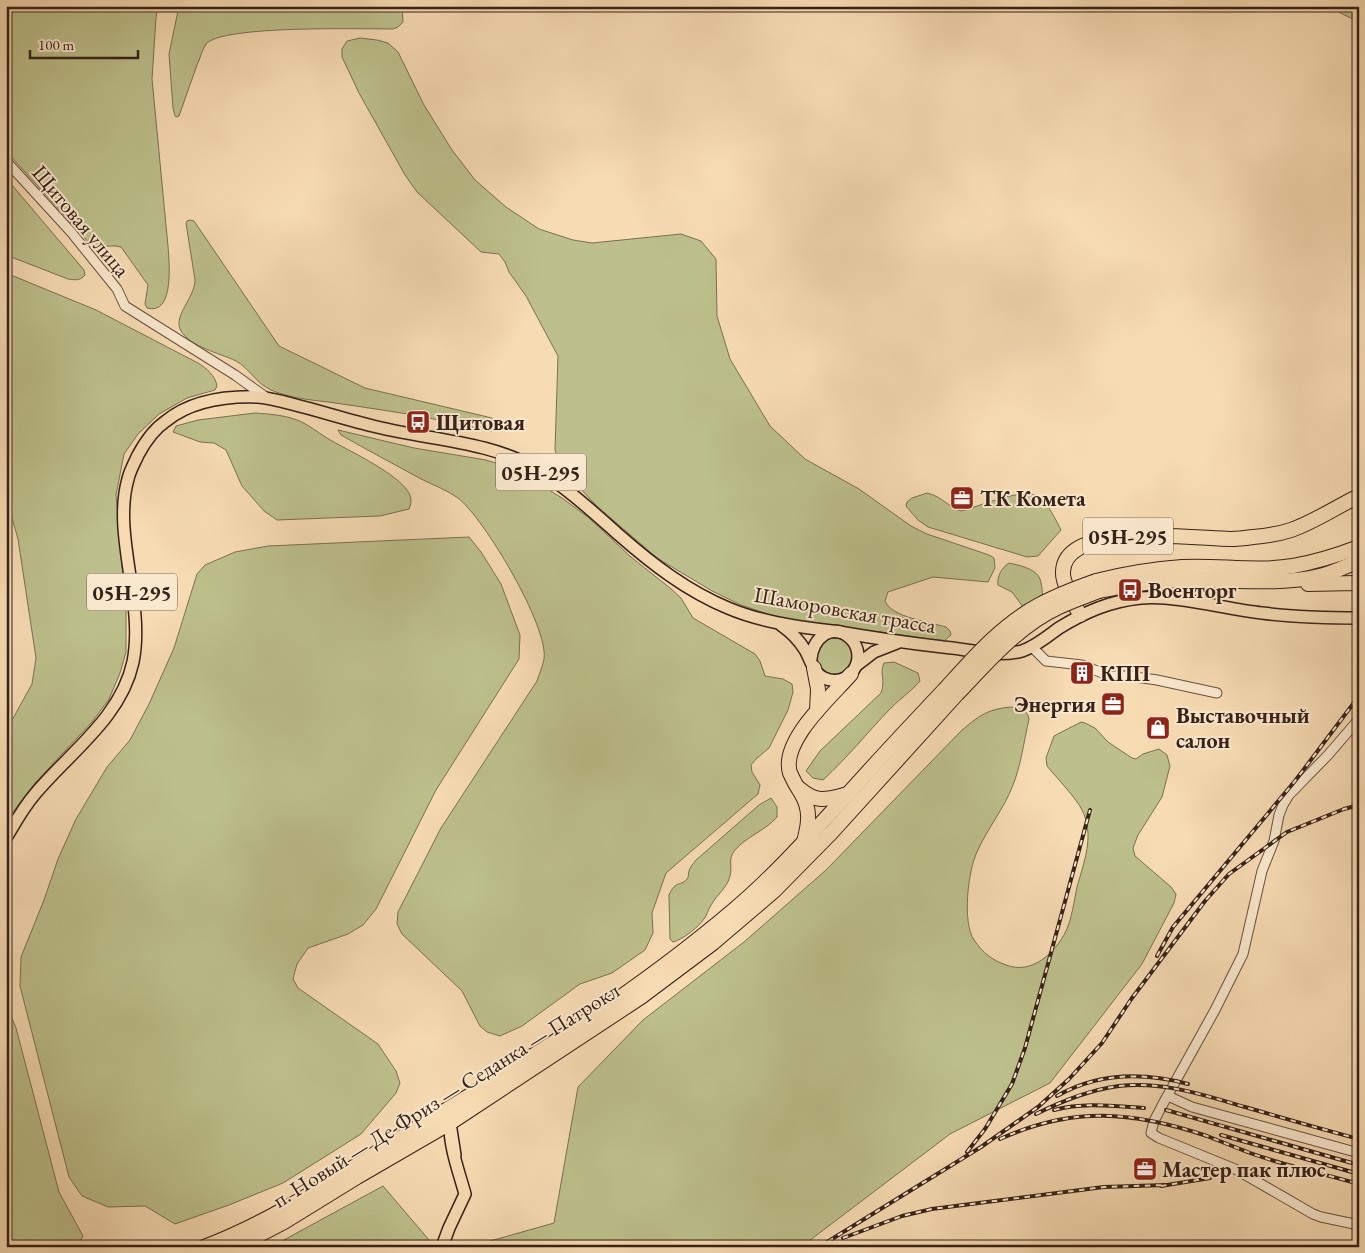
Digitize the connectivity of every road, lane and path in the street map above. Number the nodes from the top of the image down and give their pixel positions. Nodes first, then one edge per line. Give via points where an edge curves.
1 (6, 162) edge
2 (268, 398) junction
3 (1359, 496) edge
4 (1359, 547) edge
5 (1359, 561) edge
6 (1296, 579) junction
7 (1359, 585) edge
8 (1097, 586) junction
9 (1080, 615) junction
10 (1359, 618) edge
11 (778, 623) junction
12 (838, 632) junction
13 (902, 643) junction
14 (1031, 646) junction
15 (812, 664) junction
16 (854, 669) junction
17 (952, 690) junction
18 (1217, 693) dead end
19 (818, 711) junction
20 (1359, 720) edge
21 (798, 787) junction
22 (848, 794) junction
23 (6, 838) edge
24 (804, 842) junction
25 (1168, 1096) junction
26 (450, 1123) junction
27 (1359, 1153) edge
28 (1359, 1225) edge
29 (204, 1247) edge
30 (236, 1247) edge
31 (442, 1247) edge

1 - 2 street, Щитовая улица via 71,232 117,290 125,306
2 - 11 main road, Шаморовская трасса / 05Н-295 via 376,427 460,443 514,458 570,492 672,578 731,610
2 - 23 main road, Шаморовская трасса / 05Н-295 via 202,402 166,421 143,446 128,479 124,501 136,631 129,675 110,711 33,796
3 - 9 highway, 05Н-295 via 1277,534 1230,539 1148,534 1095,542 1075,552 1064,565 1064,577
4 - 8 highway via 1293,566 1244,569 1183,567 1123,574
5 - 6 highway, п. Новый — Де-Фриз — Седанка — Патрокл via 1320,576
6 - 7 highway via 1308,584
6 - 8 highway, п. Новый — Де-Фриз — Седанка — Патрокл via 1151,581
8 - 17 highway, п. Новый — Де-Фриз — Седанка — Патрокл, bridge via 1026,627
9 - 10 main road, 05Н-295 via 1113,602 1143,598 1180,600 1264,614
9 - 14 main road, 05Н-295
11 - 12 main road, Шаморовская трасса / 05Н-295
11 - 15 main road, 05Н-295 via 798,641
12 - 13 main road, Шаморовская трасса / 05Н-295
12 - 15 main road via 821,636 815,643 811,651
12 - 16 main road via 855,644 859,654
13 - 14 main road, Шаморовская трасса / 05Н-295 via 989,653 1022,651
13 - 16 main road, 05Н-295 via 880,649
14 - 18 street via 1046,661 1082,665 1110,676 1157,680
15 - 16 main road, 05Н-295 via 824,678 831,680 838,680
15 - 19 highway, 05Н-295 via 818,689
16 - 19 highway
17 - 22 highway, п. Новый — Де-Фриз — Седанка — Патрокл
17 - 26 highway, п. Новый — Де-Фриз — Седанка — Патрокл via 832,832 732,928 641,998
19 - 21 highway via 794,743 790,755 789,769
20 - 25 street via 1283,805 1262,871 1242,954
21 - 22 highway via 820,800
21 - 24 highway via 809,812
22 - 24 highway, п. Новый — Де-Фриз — Седанка — Патрокл
24 - 29 highway, п. Новый — Де-Фриз — Седанка — Патрокл via 736,908 635,988 327,1183 245,1230
25 - 27 street via 1192,1107
25 - 28 street via 1151,1133 1235,1169 1313,1214
26 - 30 highway, п. Новый — Де-Фриз — Седанка — Патрокл
26 - 31 main road via 465,1194

